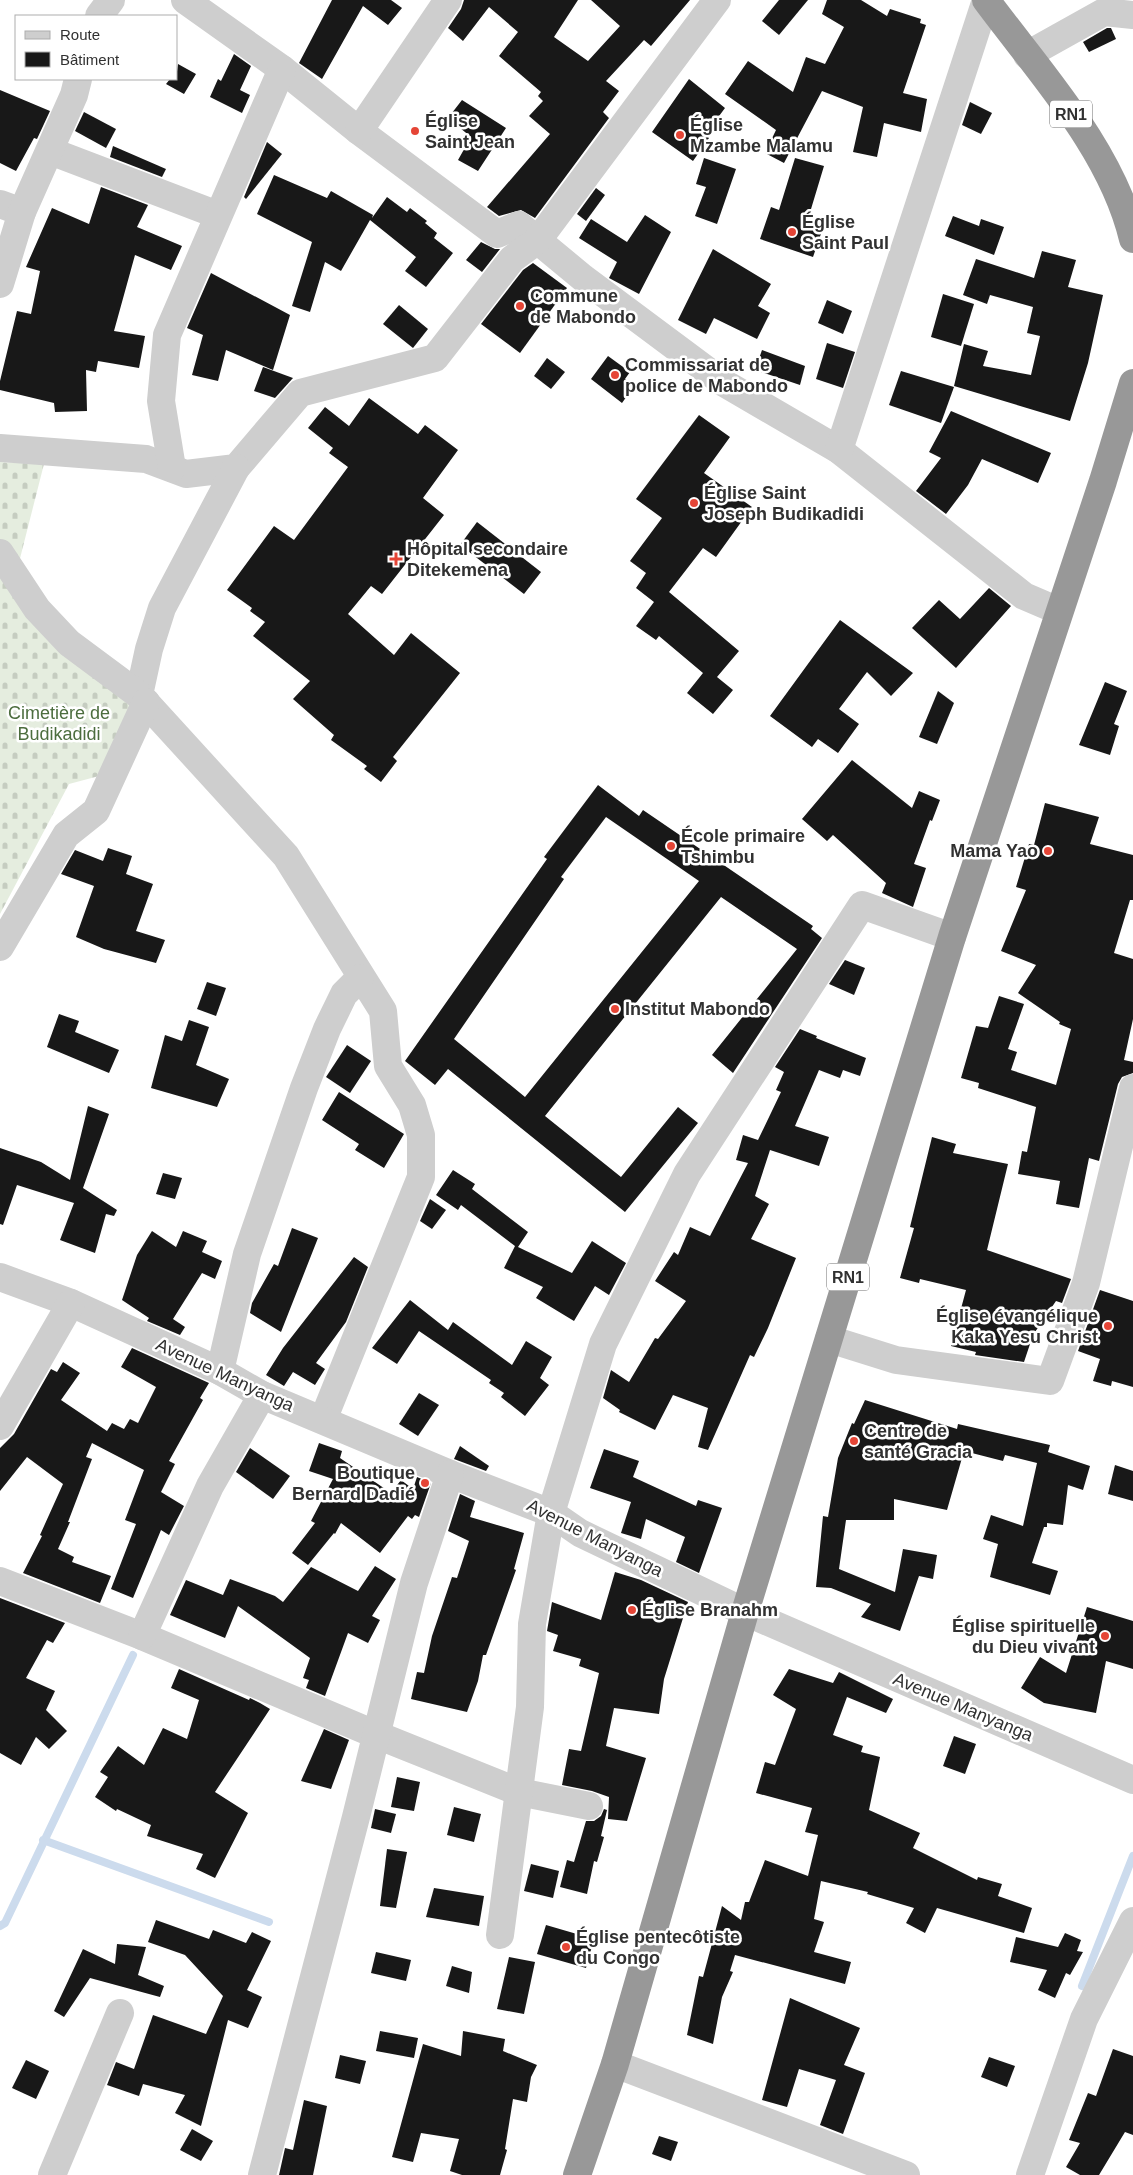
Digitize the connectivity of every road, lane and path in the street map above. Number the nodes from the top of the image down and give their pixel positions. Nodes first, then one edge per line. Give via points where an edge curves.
1 (111, 0) edge
2 (185, 0) edge
3 (448, 0) edge
4 (986, 0) edge
5 (715, 1) edge
6 (100, 15) edge
7 (1133, 15) edge
8 (1027, 55) junction
9 (282, 69) junction
10 (78, 80) edge
11 (359, 131) junction
12 (50, 151) junction
13 (11, 208) edge
14 (218, 215) junction
15 (538, 240) junction
16 (1133, 240) edge
17 (0, 284) edge
18 (1133, 383) edge
19 (0, 448) edge
20 (839, 450) junction
21 (172, 468) junction
22 (236, 468) junction
23 (0, 553) edge
24 (1059, 611) junction
25 (142, 699) junction
26 (952, 937) junction
27 (0, 947) edge
28 (360, 978) junction
29 (1133, 1088) edge
30 (0, 1277) edge
31 (72, 1302) junction
32 (829, 1339) junction
33 (220, 1371) junction
34 (262, 1394) junction
35 (323, 1420) junction
36 (0, 1426) edge
37 (450, 1474) junction
38 (550, 1513) junction
39 (0, 1581) edge
40 (745, 1612) junction
41 (142, 1636) junction
42 (376, 1735) junction
43 (1133, 1780) edge
44 (519, 1792) junction
45 (589, 1806) dead end
46 (1133, 1921) edge
47 (500, 1935) dead end
48 (120, 2012) dead end
49 (615, 2064) junction
50 (52, 2175) edge
51 (262, 2175) edge
52 (577, 2175) edge
53 (906, 2175) edge
54 (1030, 2175) edge

1 - 6 street
2 - 9 street
3 - 11 street
4 - 8 highway, RN1
4 - 20 street
5 - 15 street
7 - 8 street via 1104,12
8 - 16 highway, RN1 via 1094,145 1126,211
9 - 11 street
9 - 14 street
10 - 12 street
11 - 15 street via 497,234 519,225
12 - 13 street
12 - 14 street
13 - 17 street
14 - 21 street via 167,335 161,401
15 - 20 street via 583,278 724,383
15 - 22 street via 512,259 436,358 300,393
18 - 24 highway, RN1
19 - 21 street via 146,459
20 - 24 street via 1024,596
21 - 22 street via 186,474
22 - 25 street via 162,608 149,649
23 - 25 street via 37,609 69,642
24 - 26 highway, RN1
25 - 27 street via 96,811 66,835
25 - 28 street via 286,856
26 - 32 highway, RN1
26 - 38 street via 862,905 687,1174 603,1344
28 - 33 street via 344,994 304,1088 247,1254
28 - 35 street via 382,1011 388,1066 412,1105 421,1136 421,1177
29 - 32 street via 1086,1284 1050,1381 896,1360
30 - 31 street, Avenue Manyanga
31 - 33 street, Avenue Manyanga
31 - 36 street
32 - 40 highway, RN1
33 - 34 street, Avenue Manyanga
34 - 35 street, Avenue Manyanga
34 - 41 street via 210,1486
35 - 37 street, Avenue Manyanga
37 - 38 street, Avenue Manyanga
37 - 42 street via 414,1583
38 - 40 street, Avenue Manyanga via 580,1533
38 - 44 street via 532,1624 530,1707
39 - 41 street
40 - 43 street, Avenue Manyanga
40 - 49 highway, RN1
41 - 42 street
42 - 44 street
42 - 51 street
44 - 45 street
44 - 47 street
46 - 54 street via 1084,2019
48 - 50 street
49 - 52 highway, RN1
49 - 53 street

